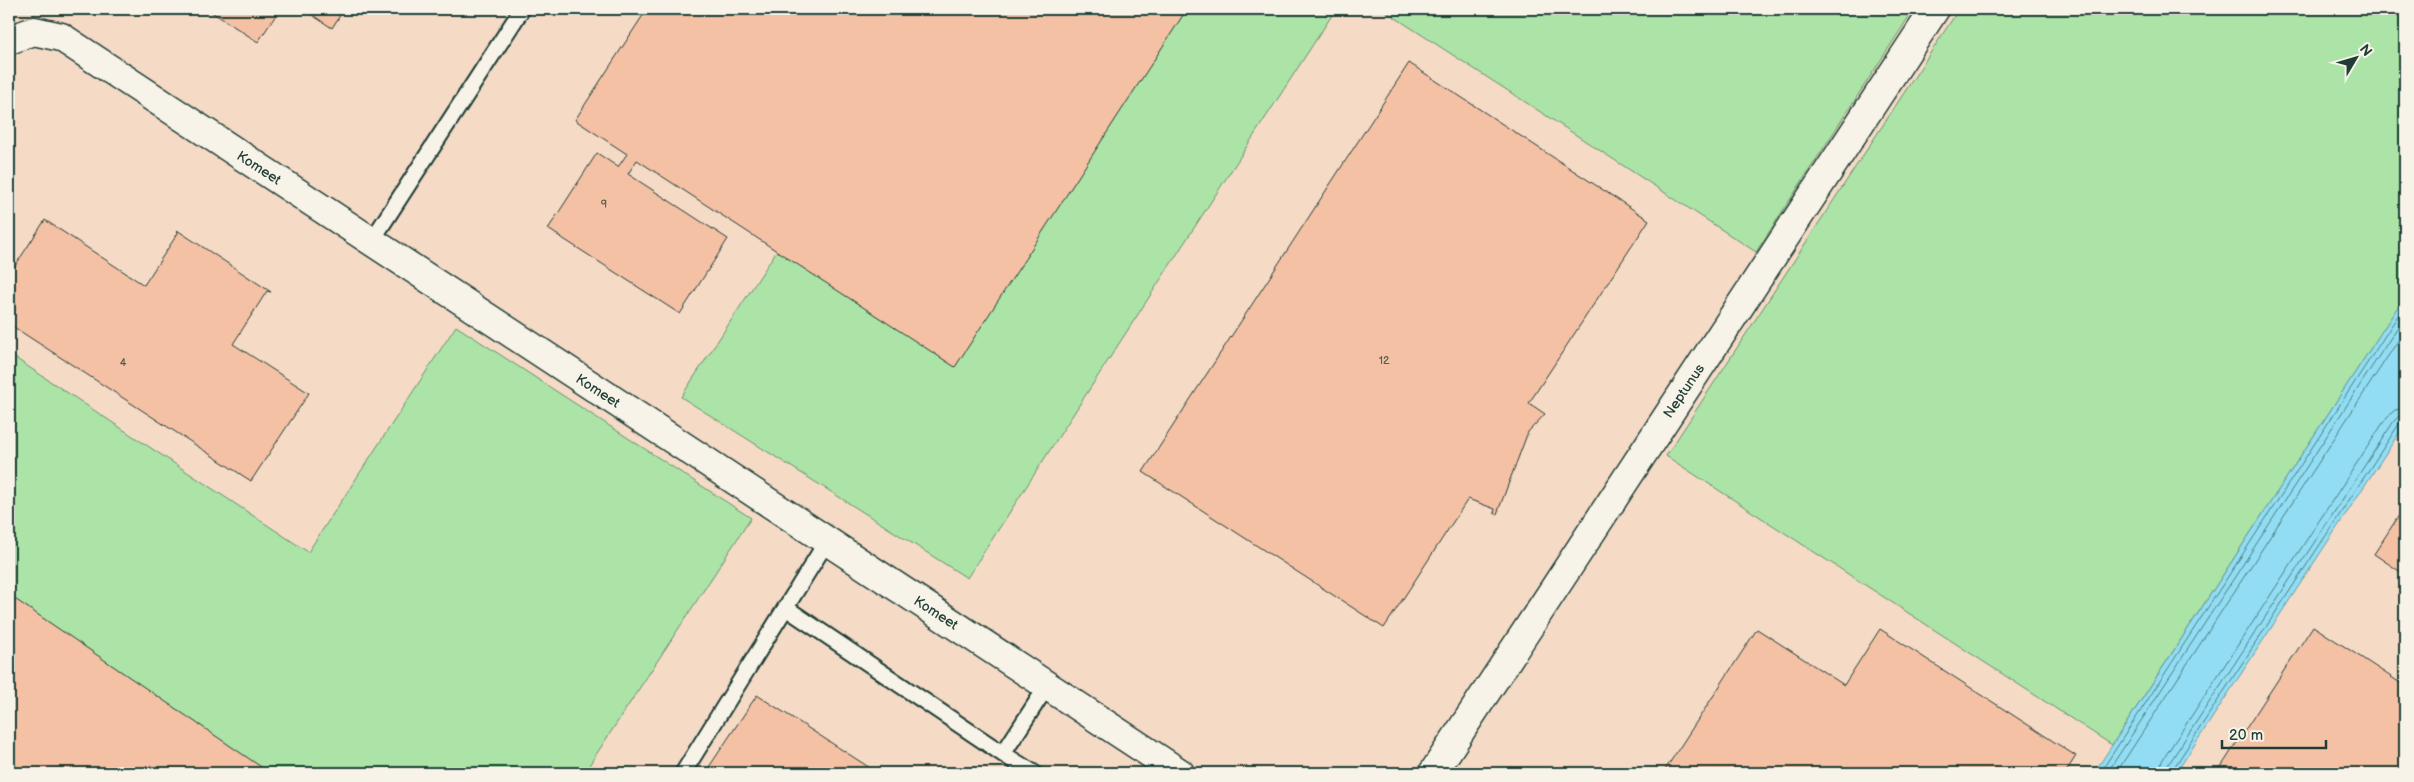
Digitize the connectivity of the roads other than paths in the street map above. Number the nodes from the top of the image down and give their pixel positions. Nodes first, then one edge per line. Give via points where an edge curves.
1 (522, 9) edge
2 (1935, 9) edge
3 (9, 40) edge
4 (371, 242) junction
5 (827, 542) junction
6 (786, 608) junction
7 (1047, 686) junction
8 (1003, 754) junction
9 (683, 773) edge
10 (1034, 773) edge
11 (1180, 773) edge
12 (1433, 773) edge

1 - 4 lane
2 - 12 street, Neptunus
3 - 4 street, Komeet via 34,32 61,37
4 - 5 street, Komeet
5 - 6 lane
5 - 7 street, Komeet
6 - 8 lane
6 - 9 lane
7 - 8 lane
7 - 11 street, Komeet
8 - 10 lane

